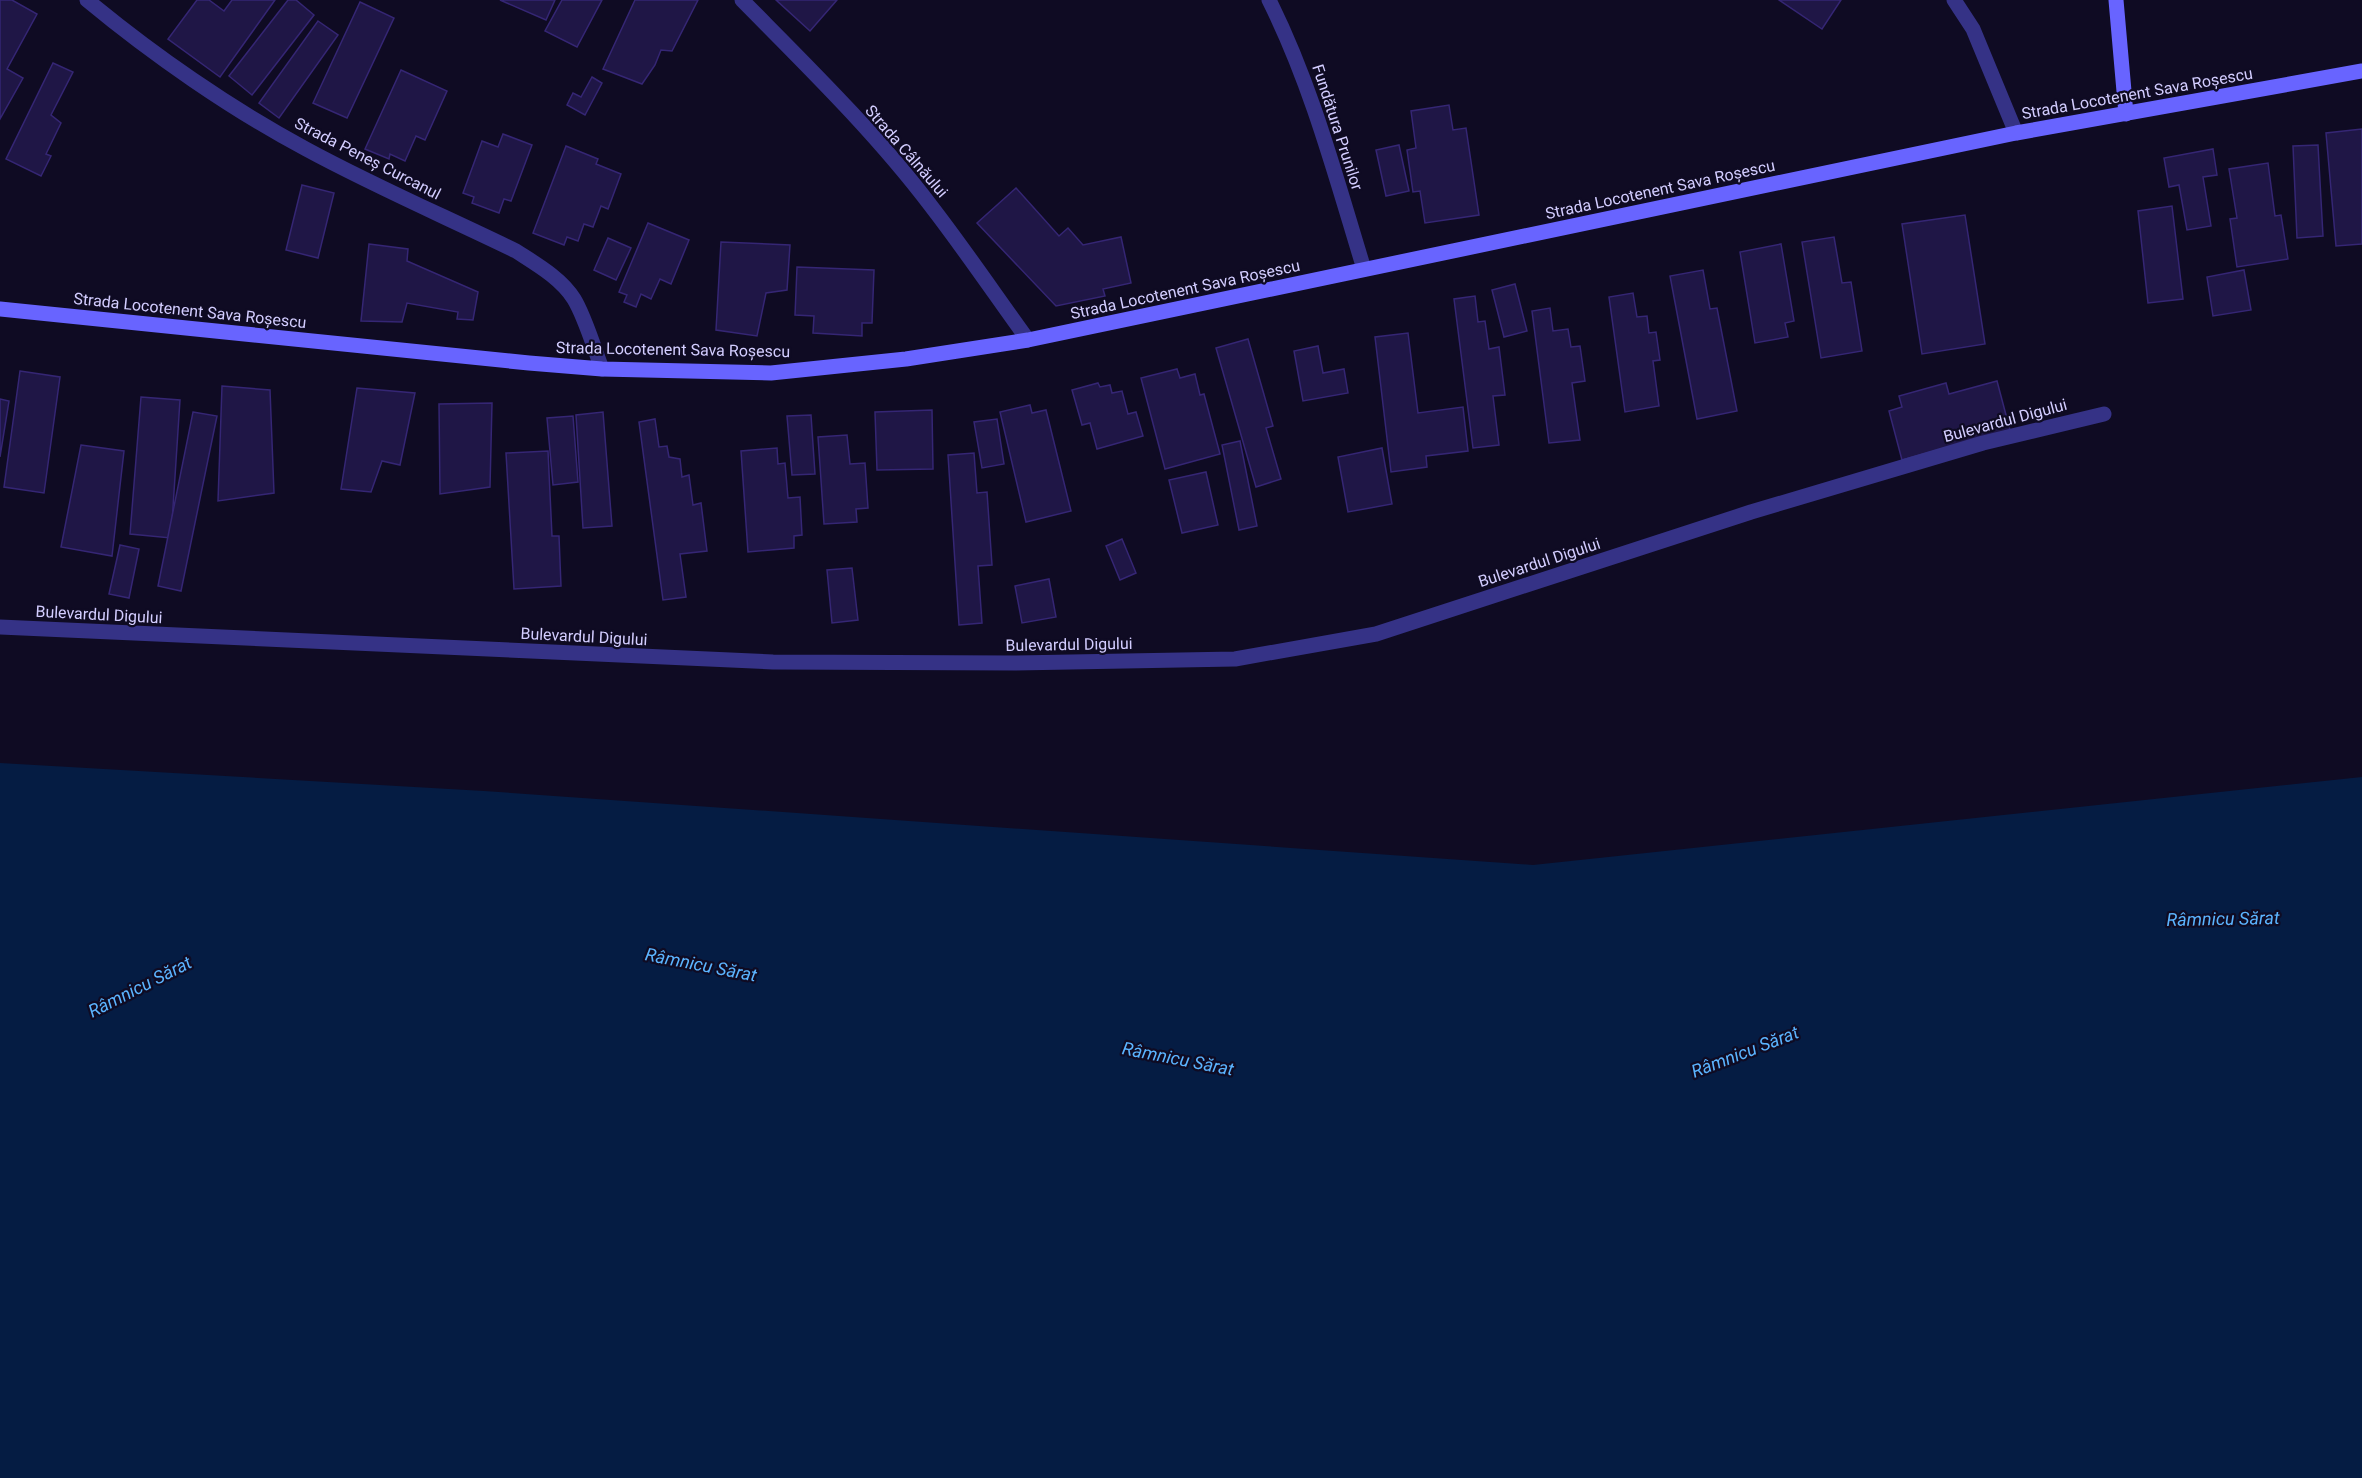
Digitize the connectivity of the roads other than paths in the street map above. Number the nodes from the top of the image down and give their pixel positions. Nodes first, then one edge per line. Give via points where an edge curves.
1 (87, 0) edge
2 (742, 0) edge
3 (1269, 0) edge
4 (1954, 0) edge
5 (2116, 0) edge
6 (2362, 71) edge
7 (2126, 114) junction
8 (2016, 132) junction
9 (1364, 269) junction
10 (0, 309) edge
11 (1028, 340) junction
12 (602, 369) junction
13 (2104, 414) dead end
14 (0, 627) edge

1 - 12 street, Strada Peneș Curcanul via 130,36 305,149 539,265 574,298
2 - 11 street, Strada Câlnăului via 900,168
3 - 9 street, Fundătura Prunilor via 1313,102
4 - 8 street via 1973,29
5 - 7 street
6 - 7 street, Strada Locotenent Sava Roșescu
7 - 8 street, Strada Locotenent Sava Roșescu
8 - 9 street, Strada Locotenent Sava Roșescu
9 - 11 street, Strada Locotenent Sava Roșescu
10 - 12 street, Strada Locotenent Sava Roșescu
11 - 12 street, Strada Locotenent Sava Roșescu via 771,374
13 - 14 street, Bulevardul Digului via 1983,443 1751,512 1376,634 1235,659 773,662

